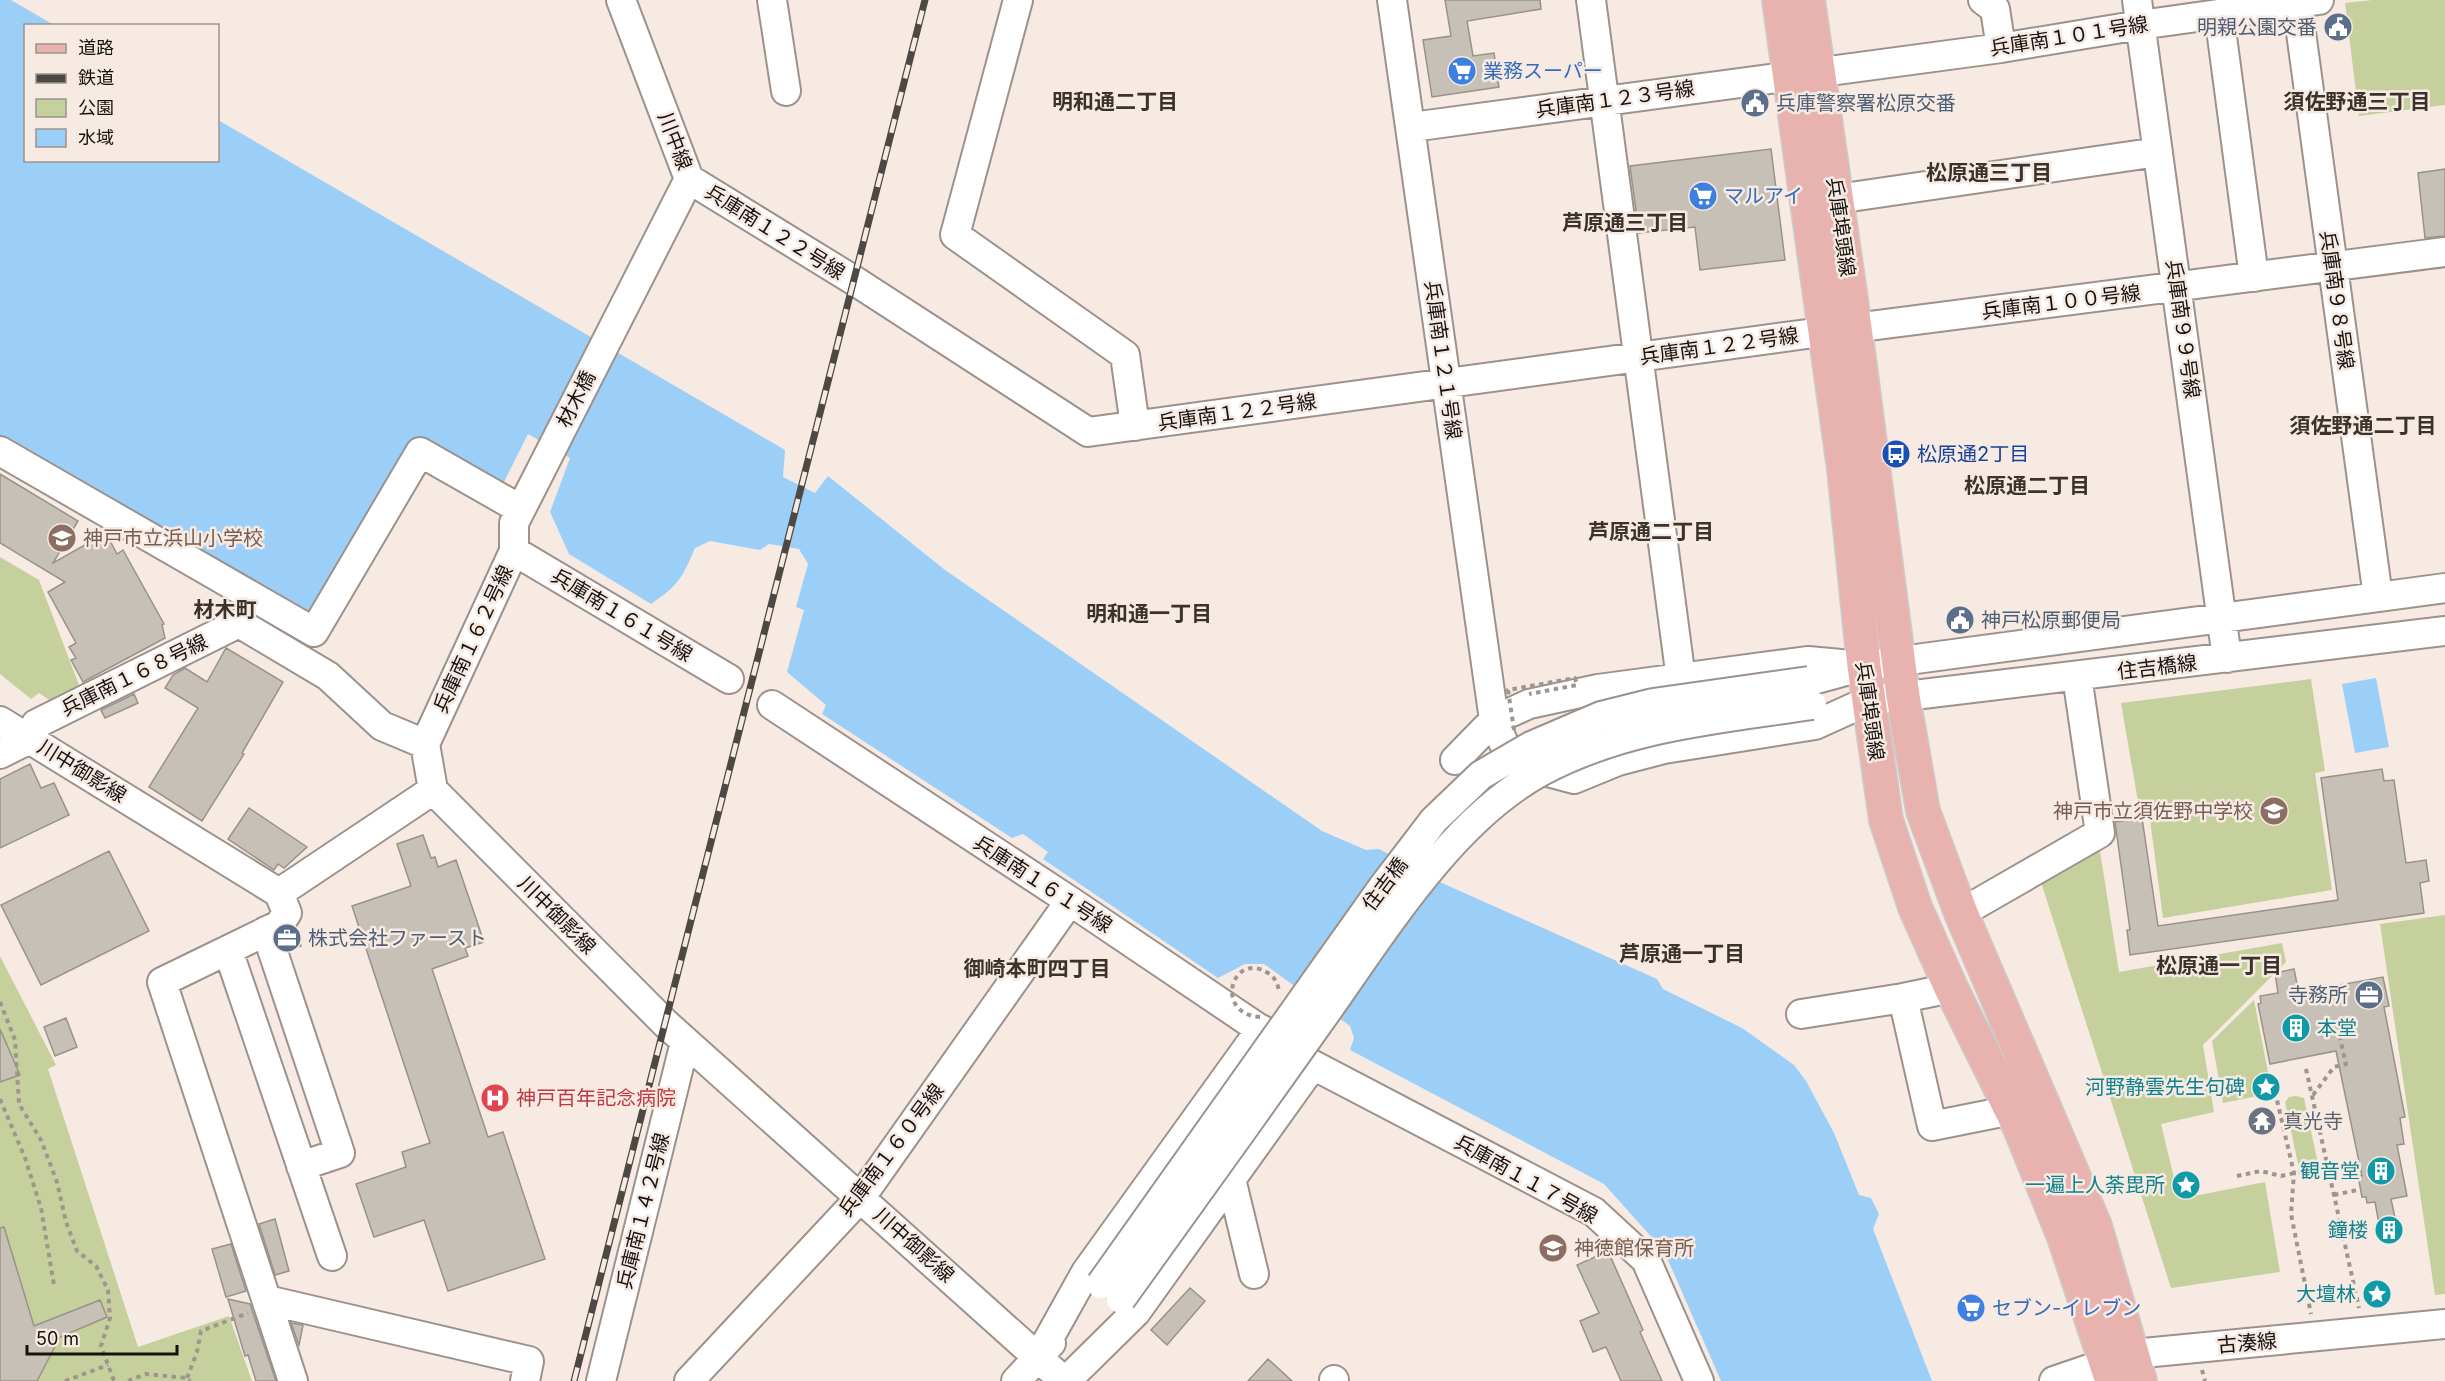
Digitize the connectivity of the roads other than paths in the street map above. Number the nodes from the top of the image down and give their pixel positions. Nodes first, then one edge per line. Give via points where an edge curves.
1 (621, 0) edge
2 (772, 0) edge
3 (1018, 0) edge
4 (1392, 0) edge
5 (1591, 0) edge
6 (1779, 0) edge
7 (1808, 0) edge
8 (1983, 0) edge
9 (2308, 2) edge
10 (2138, 12) edge
11 (2218, 14) junction
12 (2001, 48) junction
13 (1804, 74) junction
14 (786, 91) dead end
15 (1605, 101) junction
16 (1412, 127) junction
17 (2158, 153) junction
18 (689, 179) junction
19 (1837, 199) junction
20 (2445, 252) edge
21 (2332, 267) junction
22 (2254, 277) junction
23 (2177, 287) junction
24 (1839, 330) junction
25 (605, 341) joint
26 (1638, 357) junction
27 (1446, 383) junction
28 (1135, 426) junction
29 (0, 451) edge
30 (546, 458) joint
31 (517, 516) junction
32 (514, 551) junction
33 (2445, 588) edge
34 (2378, 597) junction
35 (2221, 617) junction
36 (2444, 634) edge
37 (2227, 658) junction
38 (1898, 661) junction
39 (1864, 666) junction
40 (2077, 676) junction
41 (729, 679) dead end
42 (1681, 679) junction
43 (1811, 693) junction
44 (1903, 696) junction
45 (1868, 701) junction
46 (771, 705) dead end
47 (0, 721) edge
48 (1504, 725) junction
49 (30, 739) junction
50 (425, 744) junction
51 (0, 754) edge
52 (1455, 760) dead end
53 (433, 790) junction
54 (279, 893) junction
55 (1070, 901) junction
56 (1961, 914) junction
57 (266, 931) junction
58 (228, 950) junction
59 (1986, 971) junction
60 (1951, 988) junction
61 (1904, 998) junction
62 (1801, 1014) dead end
63 (1261, 1029) junction
64 (685, 1042) junction
65 (1313, 1065) junction
66 (311, 1066) junction
67 (272, 1078) junction
68 (2027, 1118) junction
69 (301, 1166) junction
70 (1231, 1179) junction
71 (861, 1197) junction
72 (332, 1256) dead end
73 (1254, 1274) dead end
74 (1111, 1292) junction
75 (268, 1303) junction
76 (2445, 1324) edge
77 (1038, 1358) junction
78 (2123, 1369) edge
79 (294, 1381) edge
80 (525, 1381) edge
81 (601, 1381) edge
82 (689, 1381) edge
83 (1016, 1381) edge
84 (1065, 1381) edge
85 (1699, 1381) edge
86 (2054, 1381) edge

1 - 18 street, 川中線
2 - 14 street
3 - 28 street via 956,235 1125,355
4 - 16 street, 兵庫南１２１号線
5 - 15 street
6 - 13 main road, 兵庫埠頭線
7 - 13 main road, 兵庫埠頭線
8 - 12 street via 1995,9
9 - 11 street, 兵庫南１０１号線
9 - 21 street, 兵庫南９８号線
10 - 11 street, 兵庫南１０１号線
10 - 12 street, 兵庫南１０１号線
10 - 17 street, 兵庫南９９号線
11 - 22 street
12 - 13 street, 兵庫南１０１号線
13 - 15 street, 兵庫南１２３号線
13 - 19 main road, 兵庫埠頭線
13 - 24 main road, 兵庫埠頭線
15 - 16 street, 兵庫南１２３号線
15 - 26 street
16 - 27 street, 兵庫南１２１号線
17 - 19 street
17 - 23 street, 兵庫南９９号線
18 - 25 street, 川中線
18 - 28 street, 兵庫南１２２号線 via 1088,432
19 - 24 main road, 兵庫埠頭線
20 - 21 street, 兵庫南１００号線
21 - 22 street, 兵庫南１００号線
21 - 34 street, 兵庫南９８号線
22 - 23 street, 兵庫南１００号線
23 - 24 street, 兵庫南１００号線
23 - 35 street, 兵庫南９９号線
24 - 26 street, 兵庫南１２２号線
24 - 38 main road, 兵庫埠頭線
24 - 39 main road, 兵庫埠頭線 via 1844,469
25 - 30 street, 材木橋
26 - 27 street, 兵庫南１２２号線
26 - 42 street
27 - 28 street, 兵庫南１２２号線
27 - 48 street, 兵庫南１２１号線
29 - 31 street via 314,632 420,452
30 - 31 street, 兵庫南１６２号線
31 - 32 street, 兵庫南１６２号線
32 - 41 street, 兵庫南１６１号線
32 - 50 street, 兵庫南１６２号線
33 - 34 street, 住吉橋線
34 - 35 street, 住吉橋線
35 - 37 street, 兵庫南９９号線
35 - 38 street, 住吉橋線
36 - 37 street, 住吉橋線
37 - 40 street, 住吉橋線
38 - 39 street, 住吉橋線
38 - 44 main road, 兵庫埠頭線
39 - 42 street via 1808,661
39 - 43 street
39 - 45 main road, 兵庫埠頭線
40 - 44 street, 住吉橋線
40 - 56 street via 2100,832
42 - 48 street via 1598,689 1529,704
43 - 45 street
43 - 74 street, 住吉橋, bridge via 1607,742 1542,771 1496,801 1454,842 1403,906
44 - 45 street, 住吉橋線
44 - 56 main road, 兵庫埠頭線 via 1923,811
45 - 48 street, 兵庫南１２１号線 via 1815,725 1664,749 1618,761 1574,779 1533,768 1504,744
45 - 60 main road, 兵庫埠頭線 via 1886,820 1915,907
46 - 55 street, 兵庫南１６１号線
47 - 49 street
48 - 52 street
49 - 50 street, 兵庫南１６８号線 via 36,724 239,623 328,676 382,726
49 - 51 street, 川中御影線
49 - 54 street, 川中御影線
50 - 53 street
53 - 54 street
53 - 64 street, 川中御影線
54 - 57 street via 287,913 279,925
55 - 63 street, 兵庫南１６１号線
55 - 71 street, 兵庫南１６０号線
56 - 59 main road, 兵庫埠頭線
57 - 58 street
57 - 66 street
58 - 67 street
58 - 75 street via 162,982
59 - 60 main road
59 - 68 main road, 兵庫埠頭線
60 - 61 street
60 - 68 main road, 兵庫埠頭線
61 - 62 street
61 - 68 street via 1932,1125
63 - 65 street, 兵庫南１６１号線
63 - 77 street via 1086,1272
64 - 71 street, 川中御影線
64 - 81 street, 兵庫南１４２号線
65 - 70 street
65 - 85 street, 兵庫南１１７号線 via 1594,1212 1646,1260
66 - 67 street
66 - 69 street via 340,1152
67 - 69 street
68 - 78 main road, 兵庫埠頭線 via 2095,1226
69 - 72 street
70 - 73 street
70 - 84 street via 1136,1312
71 - 77 street, 川中御影線
71 - 82 street, 兵庫南１６０号線
74 - 77 street
74 - 84 street
75 - 79 street
75 - 80 street via 529,1361
76 - 78 street, 古湊線 via 2316,1337
77 - 83 street
77 - 84 street, 川中御影線
78 - 86 street, 古湊線

